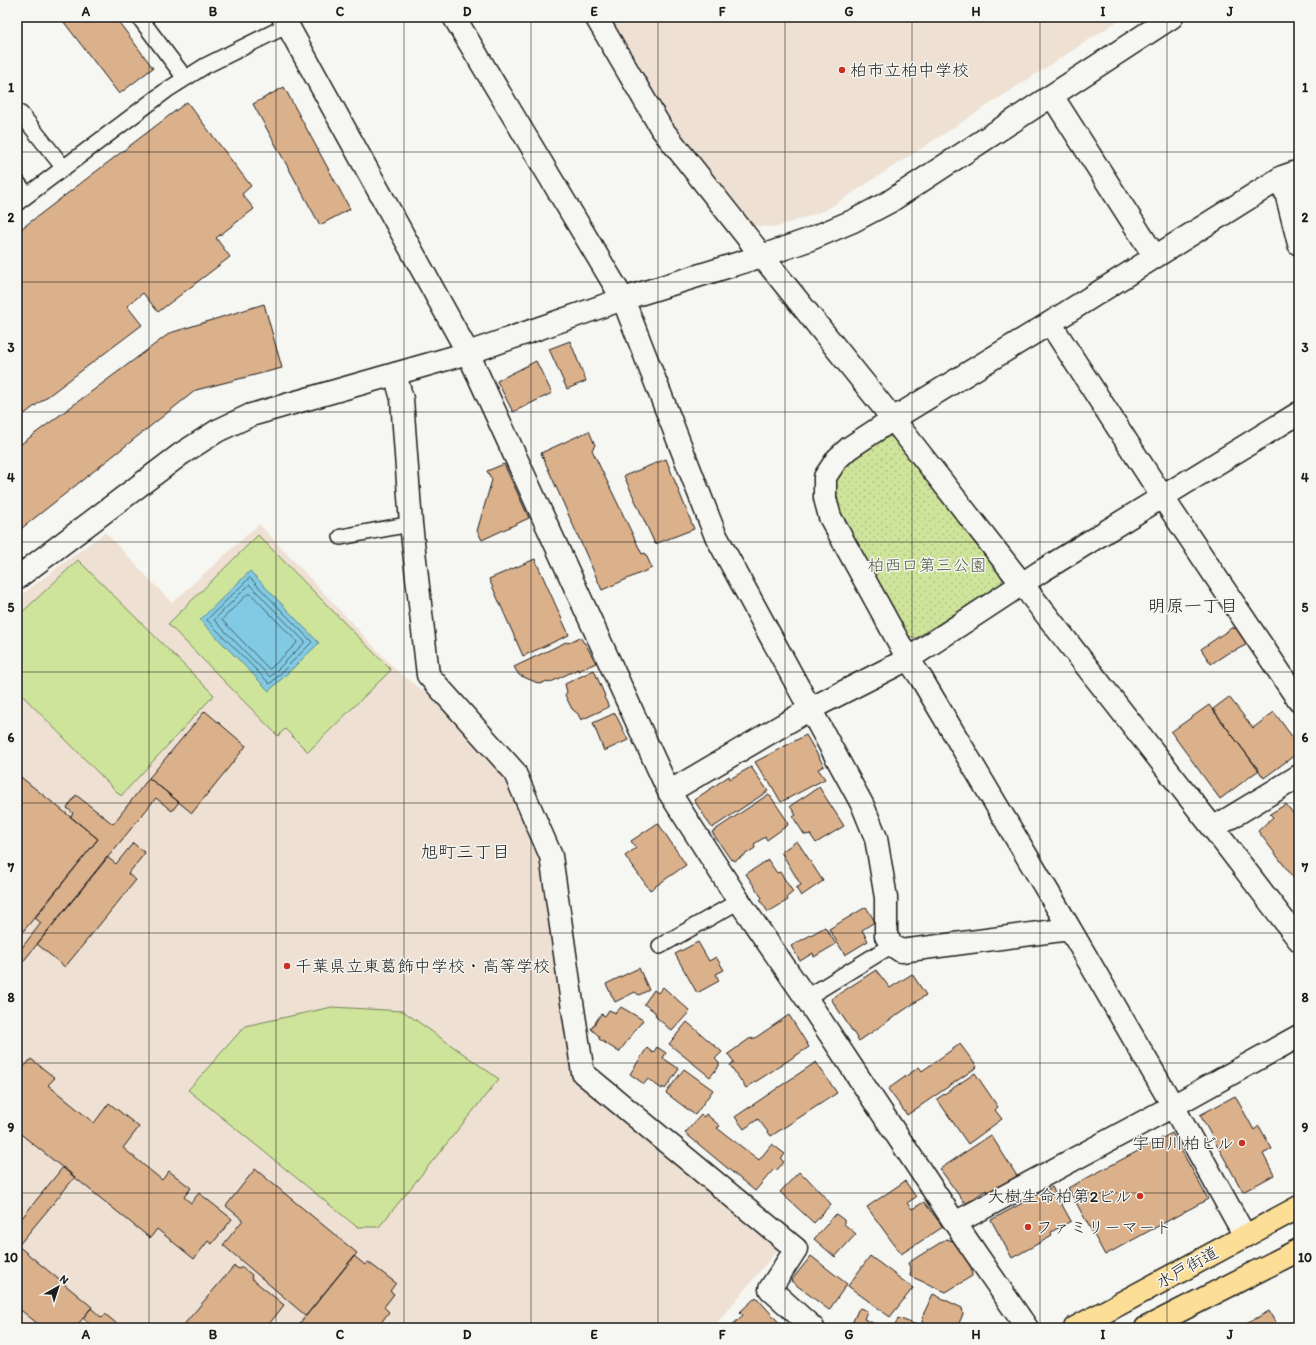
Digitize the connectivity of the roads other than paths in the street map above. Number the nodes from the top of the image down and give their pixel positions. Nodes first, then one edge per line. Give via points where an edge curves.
1 (139, 17) edge
2 (454, 17) edge
3 (596, 17) edge
4 (1172, 17) edge
5 (286, 21) edge
6 (185, 78) junction
7 (1052, 96) junction
8 (17, 112) edge
9 (64, 168) junction
10 (1290, 174) edge
11 (17, 182) edge
12 (22, 199) edge
13 (1299, 244) edge
14 (762, 256) junction
15 (1155, 257) junction
16 (623, 299) junction
17 (1050, 323) junction
18 (468, 353) junction
19 (395, 374) junction
20 (1299, 413) edge
21 (893, 419) junction
22 (1163, 496) junction
23 (411, 524) junction
24 (341, 537) dead end
25 (17, 578) edge
26 (1022, 584) junction
27 (908, 659) junction
28 (1299, 701) edge
29 (810, 709) junction
30 (1299, 776) edge
31 (669, 792) junction
32 (1213, 828) junction
33 (738, 901) junction
34 (1070, 929) junction
35 (1299, 940) edge
36 (892, 945) junction
37 (660, 946) dead end
38 (806, 998) junction
39 (1299, 1036) edge
40 (1173, 1106) junction
41 (1299, 1207) edge
42 (955, 1223) junction
43 (1245, 1236) junction
44 (1299, 1250) edge
45 (813, 1328) edge
46 (1027, 1328) edge
47 (1075, 1328) edge
48 (1146, 1328) edge

1 - 6 lane
2 - 16 street
3 - 14 street via 661,128
4 - 7 street
5 - 6 lane
5 - 18 street
6 - 9 lane
7 - 14 street via 889,202 847,224
7 - 15 street
8 - 9 lane
9 - 12 lane
10 - 13 street
10 - 15 street
11 - 12 lane
14 - 16 street
14 - 21 street
15 - 17 street
16 - 18 street
16 - 29 street via 715,534
17 - 21 street
17 - 22 street
18 - 19 street
18 - 31 street
19 - 23 street via 402,399
19 - 25 street via 251,415 217,431 182,454
20 - 22 street
21 - 26 street
21 - 27 street via 849,448 838,459 825,477 825,498 830,517
22 - 26 street
22 - 28 street
23 - 24 lane
23 - 45 street via 428,675 514,770 551,856 583,1073 796,1249 770,1289
26 - 27 street
26 - 32 street
27 - 29 street
27 - 34 street
29 - 31 street
29 - 36 street via 863,806 876,838 886,898 886,936
30 - 32 street
31 - 33 street
32 - 35 street
33 - 37 lane
33 - 38 street
34 - 36 street via 901,952
34 - 40 street
36 - 38 lane
38 - 42 street
39 - 40 street
40 - 42 street
40 - 43 street
41 - 43 highway, 水戸街道
42 - 46 street
43 - 47 highway, 水戸街道
44 - 48 highway, 水戸街道

